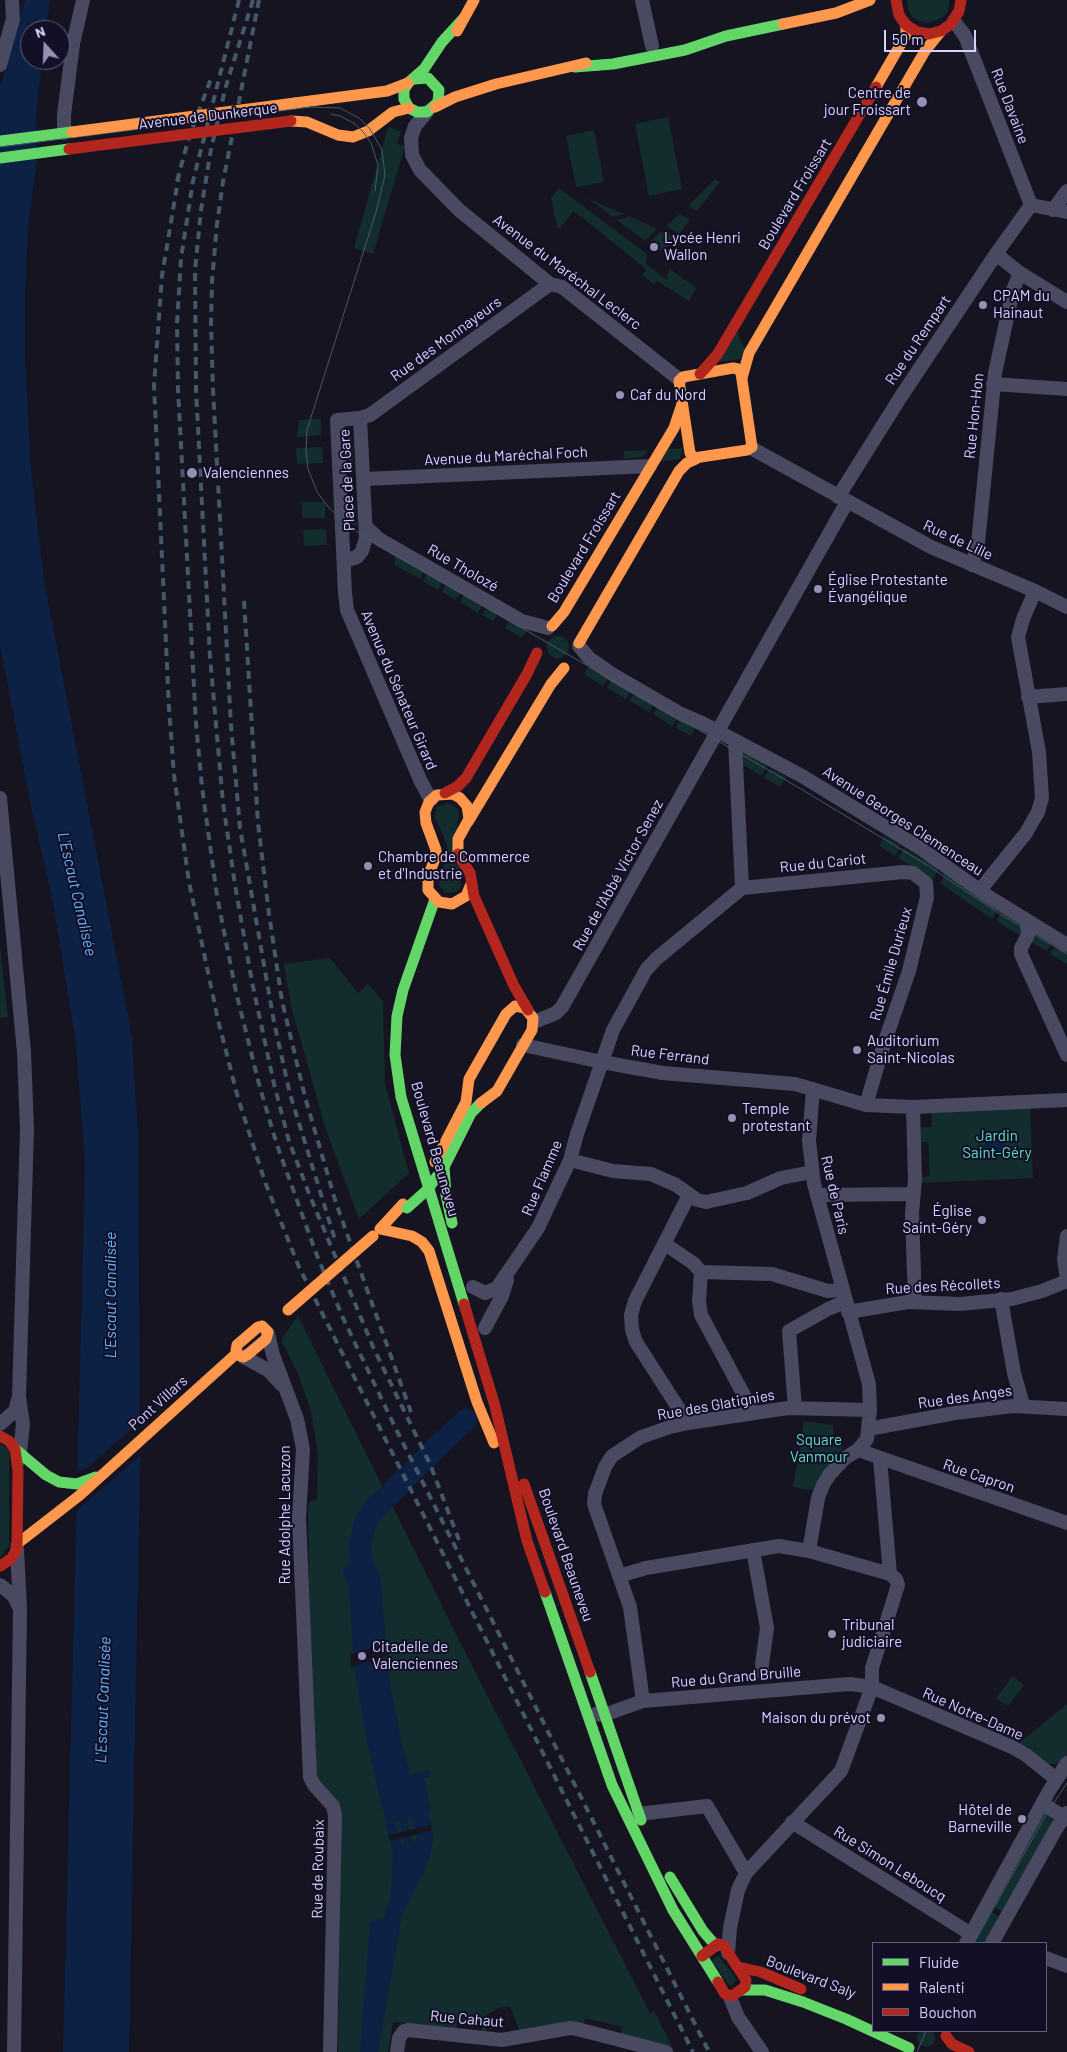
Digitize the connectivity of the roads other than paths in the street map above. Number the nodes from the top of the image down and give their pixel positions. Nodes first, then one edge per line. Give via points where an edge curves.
1 (12, 0) edge
2 (83, 0) edge
3 (474, 0) edge
4 (642, 0) edge
5 (870, 0) edge
6 (896, 0) edge
7 (963, 2) edge
8 (887, 12) dead end
9 (836, 13) junction
10 (869, 13) dead end
11 (899, 15) junction
12 (463, 19) junction
13 (954, 21) junction
14 (906, 25) junction
15 (941, 31) junction
16 (726, 36) junction
17 (652, 46) junction
18 (0, 65) edge
19 (575, 67) junction
20 (411, 81) junction
21 (435, 84) junction
22 (496, 84) junction
23 (409, 108) junction
24 (431, 109) junction
25 (64, 133) junction
26 (0, 141) edge
27 (0, 158) edge
28 (1067, 191) edge
29 (1031, 205) junction
30 (1060, 211) edge
31 (996, 254) junction
32 (1020, 273) junction
33 (550, 284) junction
34 (1067, 302) edge
35 (700, 374) junction
36 (742, 378) junction
37 (680, 380) junction
38 (993, 384) junction
39 (1067, 388) edge
40 (682, 404) junction
41 (360, 418) junction
42 (751, 448) junction
43 (696, 459) junction
44 (650, 466) junction
45 (364, 480) junction
46 (842, 499) junction
47 (367, 528) junction
48 (344, 561) junction
49 (972, 565) junction
50 (1035, 591) junction
51 (1067, 607) edge
52 (542, 637) junction
53 (577, 652) junction
54 (564, 668) junction
55 (1067, 694) edge
56 (1028, 697) junction
57 (717, 731) junction
58 (735, 742) junction
59 (445, 793) junction
60 (0, 798) edge
61 (431, 800) junction
62 (468, 822) junction
63 (907, 871) joint
64 (471, 884) junction
65 (742, 888) junction
66 (980, 890) junction
67 (435, 899) junction
68 (455, 903) junction
69 (465, 910) dead end
70 (473, 922) dead end
71 (1027, 922) junction
72 (1067, 946) edge
73 (486, 952) dead end
74 (505, 1000) dead end
75 (506, 1014) junction
76 (531, 1016) junction
77 (524, 1045) junction
78 (1067, 1055) edge
79 (602, 1062) junction
80 (468, 1087) junction
81 (813, 1089) junction
82 (488, 1098) junction
83 (1067, 1100) edge
84 (866, 1105) junction
85 (913, 1107) junction
86 (570, 1160) junction
87 (439, 1164) junction
88 (812, 1172) junction
89 (914, 1194) junction
90 (689, 1195) junction
91 (817, 1195) junction
92 (377, 1232) junction
93 (456, 1236) dead end
94 (1067, 1236) edge
95 (665, 1244) junction
96 (508, 1272) junction
97 (701, 1272) junction
98 (1067, 1281) edge
99 (471, 1283) joint
100 (1001, 1299) junction
101 (845, 1301) junction
102 (915, 1302) junction
103 (267, 1331) junction
104 (487, 1333) joint
105 (239, 1355) junction
106 (19, 1396) junction
107 (289, 1396) junction
108 (1023, 1405) junction
109 (494, 1406) junction
110 (795, 1408) junction
111 (1067, 1409) edge
112 (870, 1410) junction
113 (753, 1412) junction
114 (688, 1424) junction
115 (0, 1433) edge
116 (867, 1434) junction
117 (858, 1450) junction
118 (18, 1451) junction
119 (880, 1459) junction
120 (523, 1470) dead end
121 (18, 1471) joint
122 (100, 1475) junction
123 (529, 1496) junction
124 (517, 1502) junction
125 (1067, 1523) edge
126 (17, 1546) junction
127 (753, 1550) junction
128 (808, 1551) junction
129 (2, 1566) edge
130 (890, 1574) junction
131 (619, 1576) junction
132 (0, 1585) edge
133 (20, 1608) junction
134 (762, 1664) tunnel mouth
135 (304, 1666) joint
136 (872, 1687) junction
137 (643, 1701) junction
138 (585, 1708) junction
139 (604, 1715) junction
140 (1067, 1763) edge
141 (1056, 1779) junction
142 (1043, 1804) junction
143 (638, 1814) junction
144 (1065, 1815) edge
145 (792, 1822) junction
146 (746, 1874) junction
147 (968, 1939) edge
148 (997, 1942) edge
149 (722, 1949) junction
150 (702, 1956) junction
151 (1047, 1958) edge
152 (1067, 1966) edge
153 (738, 1967) junction
154 (736, 1993) junction
155 (852, 2009) dead end
156 (872, 2031) edge
157 (873, 2032) edge
158 (906, 2033) dead end
159 (946, 2033) edge
160 (911, 2050) edge
161 (942, 2050) dead end
162 (14, 2052) edge
163 (330, 2052) edge
164 (397, 2052) edge
165 (666, 2052) edge
166 (762, 2052) edge
167 (969, 2052) edge

1 - 18 street via 13,19
2 - 25 street via 72,44
3 - 12 main road
4 - 17 street
5 - 9 main road
6 - 11 main road
7 - 13 main road
8 - 11 main road
9 - 10 main road
9 - 16 main road
11 - 14 main road
12 - 20 main road
12 - 21 main road via 436,71
13 - 15 main road
13 - 29 street, Rue Davaine via 965,36
14 - 15 main road via 925,34
14 - 35 main road, Boulevard Froissart via 906,35 897,51 717,355
15 - 36 main road via 924,51 749,353
16 - 17 main road via 694,37
16 - 19 main road via 685,50 613,64
17 - 19 main road
19 - 22 main road
20 - 21 main road via 426,77
20 - 23 main road via 403,94
20 - 25 main road, Avenue de Dunkerque, bridge via 387,91
21 - 22 main road via 448,87
21 - 24 main road via 439,95
22 - 24 main road
23 - 24 main road via 417,112
23 - 27 main road, Avenue de Dunkerque, bridge via 396,110 368,131 353,137 338,135 307,122 291,121
24 - 33 street, Avenue du Maréchal Leclerc via 415,126 411,138 417,167 459,210
25 - 26 main road, Avenue de Dunkerque
28 - 30 street
29 - 30 street
29 - 31 street, Rue du Rempart
31 - 32 street
31 - 46 street, Rue du Rempart via 894,406
32 - 34 street
32 - 38 street, Rue Hon-Hon via 1013,290
33 - 37 street, Avenue du Maréchal Leclerc via 562,287
33 - 41 street, Rue des Monnayeurs via 374,413
35 - 36 main road via 736,368
35 - 37 main road
36 - 42 main road
37 - 40 main road
38 - 39 street
38 - 49 street, Rue Hon-Hon via 978,543
40 - 43 main road via 690,454
40 - 44 main road, Boulevard Froissart via 674,428
41 - 45 street, Place de la Gare
41 - 48 street, Place de la Gare via 337,420
42 - 43 main road
42 - 46 street, Rue de Lille
43 - 53 main road via 679,471
44 - 45 street, Avenue du Maréchal Foch
44 - 52 main road, Boulevard Froissart via 564,612
45 - 47 street, Place de la Gare
46 - 49 street, Rue de Lille via 931,547
46 - 57 street, Rue du Rempart
47 - 48 street, Place de la Gare via 362,551
47 - 52 street, Rue Tholozé via 393,547 522,621
48 - 61 street, Avenue du Sénateur Girard via 348,614
49 - 50 street, Rue de Lille
50 - 51 street, Rue de Lille
50 - 56 street via 1018,637
52 - 53 main road, Boulevard Froissart via 569,629
52 - 54 main road via 547,666
52 - 59 main road, Boulevard Froissart via 528,674 466,778
53 - 54 main road
53 - 57 street via 681,714
54 - 62 main road via 551,684
55 - 56 street
56 - 66 street via 1042,770 1041,804 1026,833
57 - 58 street, Avenue Georges Clemenceau
57 - 76 street, Rue de l'Abbé Victor Senez via 562,1007 556,1013
58 - 65 street
58 - 66 street, Avenue Georges Clemenceau via 773,760 884,826
59 - 61 main road
59 - 62 main road via 458,796 464,802 469,812
60 - 106 street via 27,1101
61 - 67 main road via 426,807 425,818 436,856 427,882
62 - 64 main road via 457,849 470,873
63 - 65 street, Rue du Cariot
63 - 84 street, Rue Émile Durieux via 926,883 927,897 909,971
64 - 68 main road via 466,896
64 - 76 main road via 518,996
65 - 79 street, Rue Flamme via 646,970 618,1019
66 - 71 street, Avenue Georges Clemenceau
67 - 68 main road via 444,904
67 - 109 main road, Boulevard Beauneveu via 400,1000 395,1035 396,1072
68 - 69 main road
70 - 73 main road
71 - 72 street, Avenue Georges Clemenceau
71 - 78 street via 1028,935 1021,954
74 - 75 main road
75 - 76 main road via 515,1006 522,1007
75 - 80 main road via 469,1079
76 - 77 main road via 532,1030
77 - 79 street, Rue Ferrand
77 - 82 main road via 497,1091
79 - 81 street, Rue Ferrand via 674,1074 784,1082
79 - 86 street, Rue Flamme
80 - 82 main road via 478,1097
80 - 87 main road via 466,1102
81 - 84 street
81 - 88 street, Rue de Paris via 809,1142
82 - 87 main road via 471,1113
83 - 85 street
84 - 85 street
85 - 89 street
86 - 90 street via 613,1171 651,1174
86 - 96 street, Rue Flamme via 538,1228
87 - 92 main road, bridge via 427,1190
87 - 93 main road
88 - 90 street via 781,1178 753,1191 711,1201 697,1200
88 - 91 street, Rue de Paris
89 - 91 street
89 - 102 street
90 - 95 street
91 - 101 street, Rue de Paris
92 - 103 main road, bridge
92 - 124 main road via 412,1236 426,1246 431,1255 479,1408
94 - 98 street via 1064,1258
95 - 97 street
95 - 114 street via 635,1300 632,1330 636,1342
96 - 99 street, Rue Flamme via 493,1291 481,1292
96 - 104 street, Rue Flamme
97 - 101 street via 772,1274 828,1291
97 - 113 street via 701,1315
98 - 100 street, Rue des Récollets via 1042,1291
99 - 104 main road
100 - 102 street, Rue des Récollets via 960,1304
100 - 108 street
101 - 102 street, Rue des Récollets
101 - 110 street via 789,1331
101 - 112 street, Rue de Paris via 869,1384
103 - 105 main road, Pont Villars via 261,1326 237,1345
103 - 107 street, Rue Adolphe Lacuzon
105 - 107 street, Rue Adolphe Lacuzon via 268,1370
105 - 122 main road, Pont Villars
106 - 115 street
106 - 118 street via 23,1424
107 - 135 street, Rue Adolphe Lacuzon via 303,1449 299,1518
108 - 111 street, Rue des Anges
108 - 116 street, Rue des Anges via 955,1413
109 - 123 main road, Boulevard Beauneveu
109 - 124 main road, Boulevard Beauneveu
110 - 112 street, Rue des Glatignies
110 - 113 street, Rue des Glatignies
112 - 116 street, Rue de Paris
113 - 114 street, Rue des Glatignies
114 - 131 street, Rue des Glatignies via 649,1434 618,1451 605,1467 594,1499
115 - 118 main road, Pont Villars
116 - 117 street
117 - 119 street, Rue Capron
117 - 128 street via 844,1458 823,1485
118 - 121 street
118 - 122 main road, Pont Villars via 59,1482 77,1484
119 - 125 street, Rue Capron
119 - 130 street
120 - 123 main road
121 - 126 main road
122 - 126 main road, Pont Villars via 80,1496
123 - 139 main road, Boulevard Beauneveu
124 - 138 main road, Boulevard Beauneveu via 527,1541
126 - 129 main road
126 - 133 street
127 - 128 street via 785,1546
127 - 131 street via 646,1568
127 - 134 street via 767,1628
128 - 130 street
130 - 136 street via 898,1586 872,1668
131 - 137 street via 633,1620
132 - 133 street via 14,1596
133 - 162 street
135 - 163 street, Rue de Roubaix via 310,1777 333,1806 336,1816
136 - 137 street, Rue du Grand Bruille via 844,1684 762,1688
136 - 141 street, Rue Notre-Dame via 1012,1747
136 - 145 street via 842,1771
137 - 139 street, Rue du Grand Bruille
138 - 139 street
138 - 150 main road, Boulevard Beauneveu via 616,1796 676,1915
139 - 143 main road, Boulevard Beauneveu
140 - 141 street
141 - 142 street
142 - 144 street
142 - 147 street
143 - 146 street via 707,1806
143 - 149 main road, Boulevard Beauneveu via 685,1903 703,1931
144 - 148 street
145 - 146 street
145 - 147 street, Rue Simon Leboucq
146 - 149 street via 738,1890
149 - 150 main road
149 - 153 main road, Boulevard Beauneveu
150 - 154 main road, Boulevard Beauneveu via 725,1994
151 - 152 street
153 - 154 main road via 747,1982
153 - 155 main road, Boulevard Saly via 766,1974
154 - 156 main road, Boulevard Saly via 757,1988 766,1990 804,2002
154 - 166 street via 738,2017
157 - 160 main road, Boulevard Saly
158 - 160 main road via 906,2042
159 - 161 main road
159 - 167 main road via 954,2045
164 - 165 street, Rue Cahaut via 400,2038 408,2030 502,2040 570,2028

